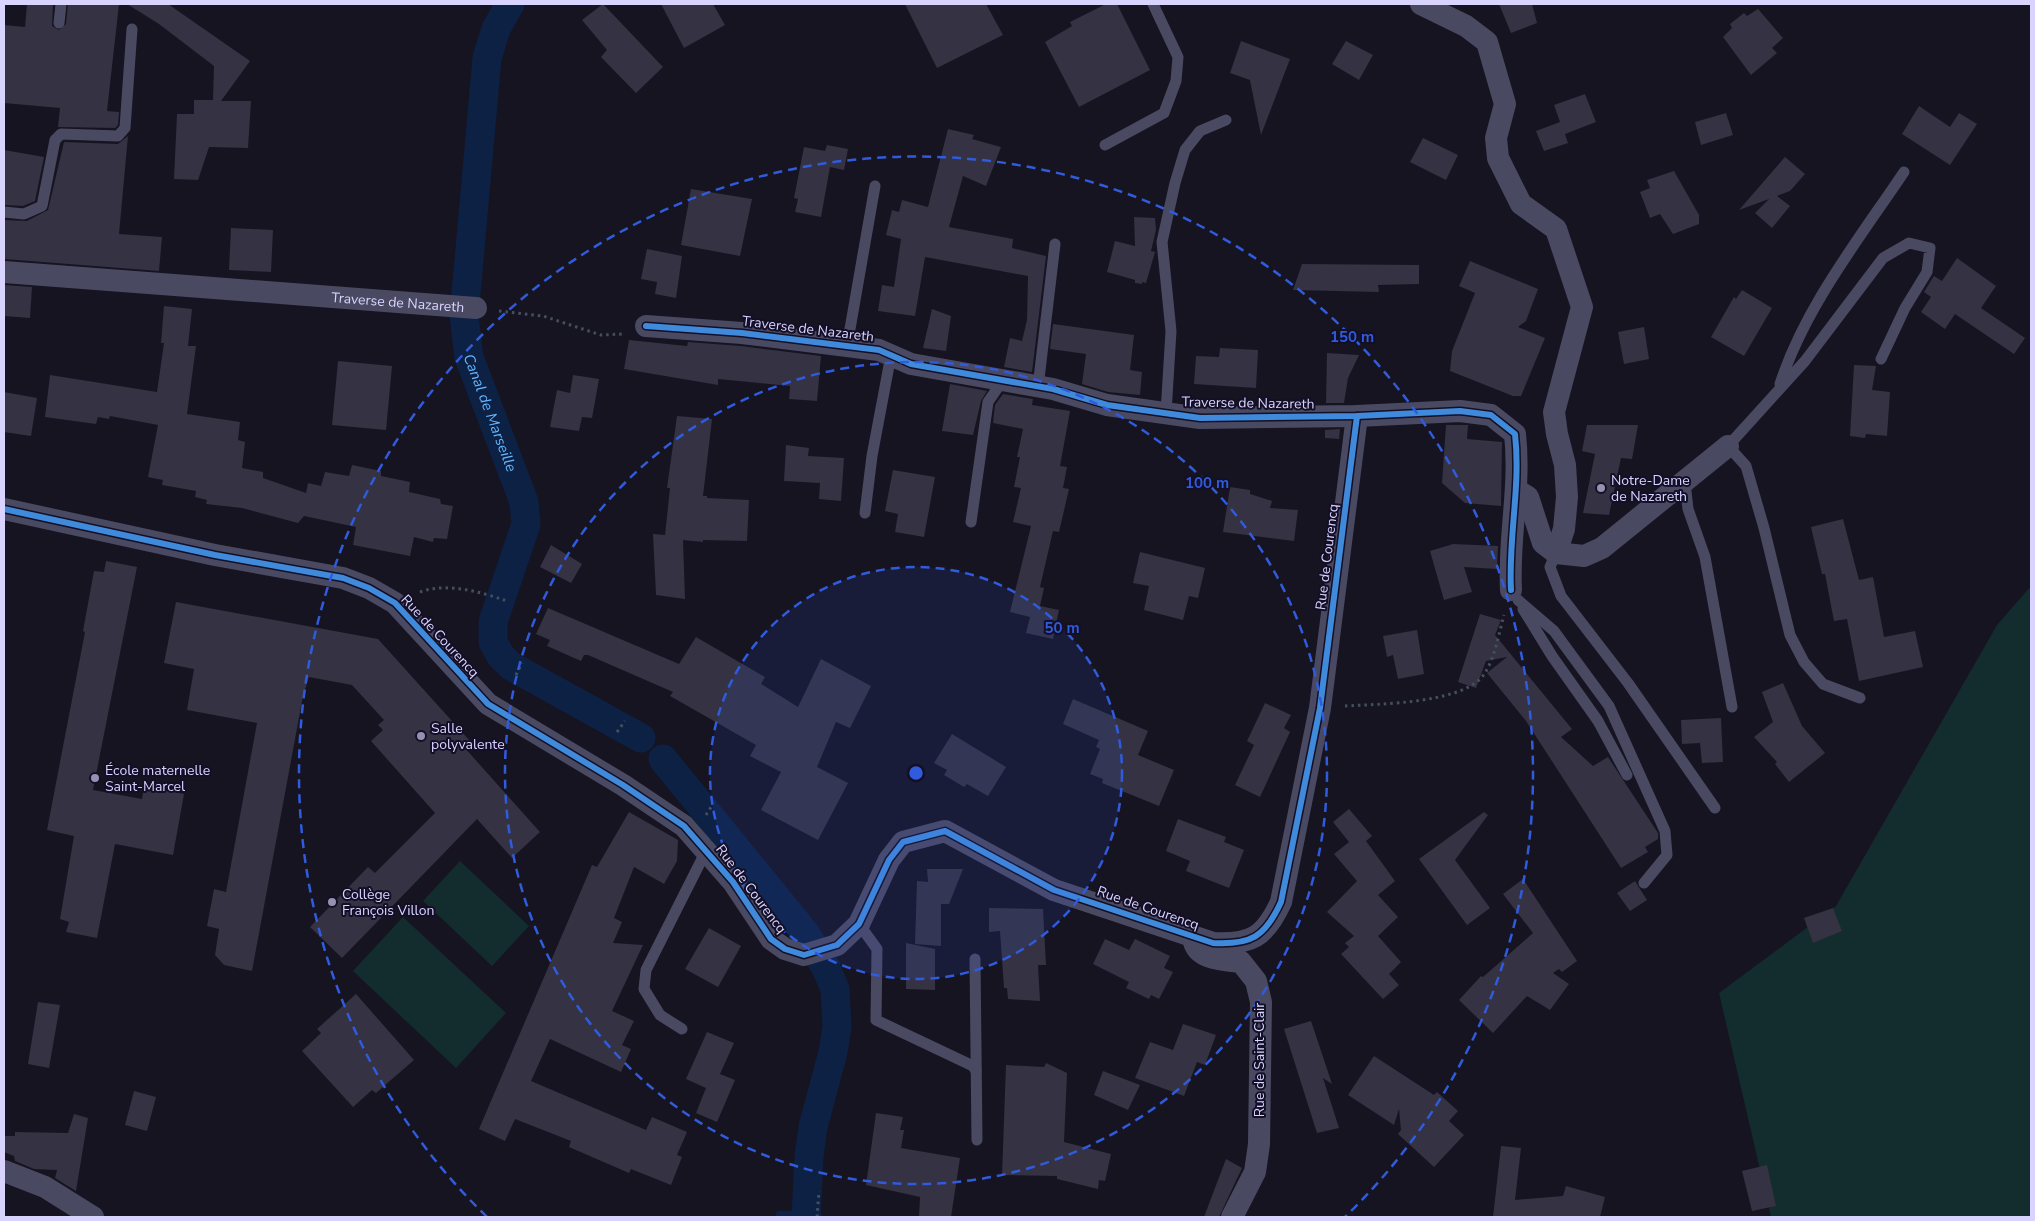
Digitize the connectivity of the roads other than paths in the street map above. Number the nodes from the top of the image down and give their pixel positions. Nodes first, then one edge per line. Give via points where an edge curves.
1 (62, 4) edge
2 (1153, 4) edge
3 (1421, 4) edge
4 (59, 23) dead end
5 (132, 29) dead end
6 (1226, 120) dead end
7 (1104, 145) dead end
8 (1904, 172) dead end
9 (875, 186) dead end
10 (4, 212) edge
11 (1055, 244) dead end
12 (4, 272) edge
13 (476, 308) road end
14 (646, 326) road end
15 (848, 346) junction
16 (891, 355) junction
17 (1880, 359) dead end
18 (1003, 380) junction
19 (1780, 386) junction
20 (1038, 387) junction
21 (1166, 413) junction
22 (1356, 416) junction
23 (1728, 446) junction
24 (1685, 483) junction
25 (1517, 490) junction
26 (4, 509) edge
27 (865, 514) dead end
28 (971, 522) dead end
29 (1556, 553) junction
30 (1515, 595) junction
31 (1860, 698) dead end
32 (1732, 707) dead end
33 (1627, 775) dead end
34 (1715, 808) dead end
35 (706, 851) junction
36 (1644, 883) dead end
37 (859, 924) junction
38 (1192, 936) junction
39 (975, 959) dead end
40 (682, 1029) dead end
41 (976, 1071) junction
42 (976, 1140) dead end
43 (4, 1171) edge
44 (93, 1217) edge
45 (1232, 1217) edge

1 - 4 lane
2 - 7 lane via 1178,56 1176,81 1164,113
3 - 29 street via 1466,26 1487,42 1506,104 1496,138 1498,158 1521,204 1556,229 1582,307 1554,412 1565,465 1567,496 1564,529
5 - 10 lane via 125,128 118,136 61,134 55,140 42,206 24,214
6 - 21 lane via 1200,131 1185,150 1174,183 1162,242 1171,332
8 - 19 lane via 1821,298 1789,356
9 - 15 lane
11 - 20 lane
12 - 13 street, Traverse de Nazareth
14 - 15 street, Traverse de Nazareth
15 - 16 street, Traverse de Nazareth
16 - 18 street, Traverse de Nazareth via 911,364
16 - 27 lane
17 - 19 lane via 1905,308 1928,272 1930,248 1909,243 1883,258 1805,361
18 - 20 street, Traverse de Nazareth
18 - 28 lane via 988,402
19 - 23 lane
20 - 21 street, Traverse de Nazareth via 1107,405
21 - 22 street, Traverse de Nazareth via 1200,418
22 - 25 street, Traverse de Nazareth via 1460,411 1491,415 1515,434
22 - 38 street, Rue de Courencq via 1320,708 1281,902 1273,921 1262,934 1246,942 1213,943
23 - 24 street
23 - 31 lane via 1746,466 1790,635 1804,662 1823,684
24 - 29 street via 1602,548 1584,556
24 - 32 lane via 1688,510 1704,557
25 - 29 street via 1528,497 1543,544
25 - 30 street, Traverse de Nazareth via 1510,572
26 - 35 street, Rue de Courencq via 215,555 343,578 369,588 395,603 488,704 631,790 684,826
29 - 34 lane via 1550,567 1560,596 1628,683
30 - 33 lane via 1552,656 1598,721
30 - 36 lane via 1554,631 1609,706 1665,831 1667,855
35 - 37 street, Rue de Courencq via 733,882 770,939 785,949 804,955 837,945
35 - 40 lane via 646,970 644,989 660,1015
37 - 38 street, Rue de Courencq via 889,860 903,842 945,831 1054,890
37 - 41 lane via 877,949 876,1020 973,1066
38 - 45 street, Rue de Saint-Clair via 1194,946 1202,953 1216,959 1240,962 1256,981 1261,1002 1259,1144 1255,1172
39 - 41 lane
41 - 42 lane
43 - 44 street via 45,1187

